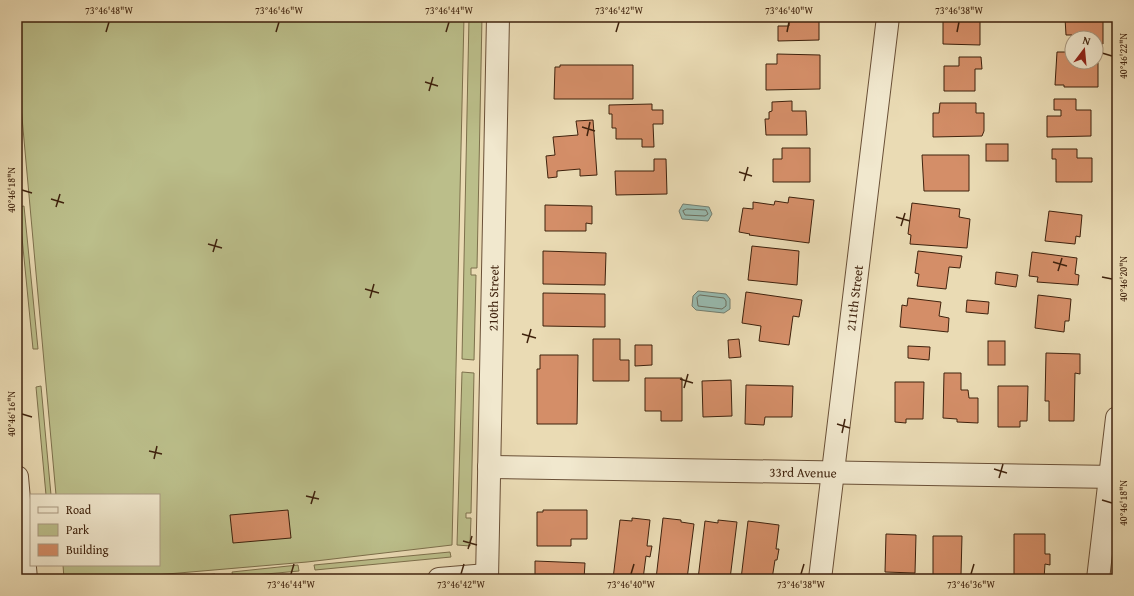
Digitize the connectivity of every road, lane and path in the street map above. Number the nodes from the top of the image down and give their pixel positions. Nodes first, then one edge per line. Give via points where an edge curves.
1 (498, 17) edge
2 (888, 17) edge
3 (1117, 418) edge
4 (489, 467) junction
5 (833, 472) junction
6 (17, 477) edge
7 (1113, 477) edge
8 (487, 577) edge
9 (26, 579) edge
10 (439, 579) edge
11 (820, 579) edge
12 (1098, 579) edge

1 - 4 street, 210th Street
2 - 5 street, 211th Street
3 - 7 street
4 - 5 street, 33rd Avenue
4 - 8 street, 210th Street
5 - 7 street, 33rd Avenue
5 - 11 street, 211th Street
6 - 9 street
7 - 12 street
8 - 10 street

